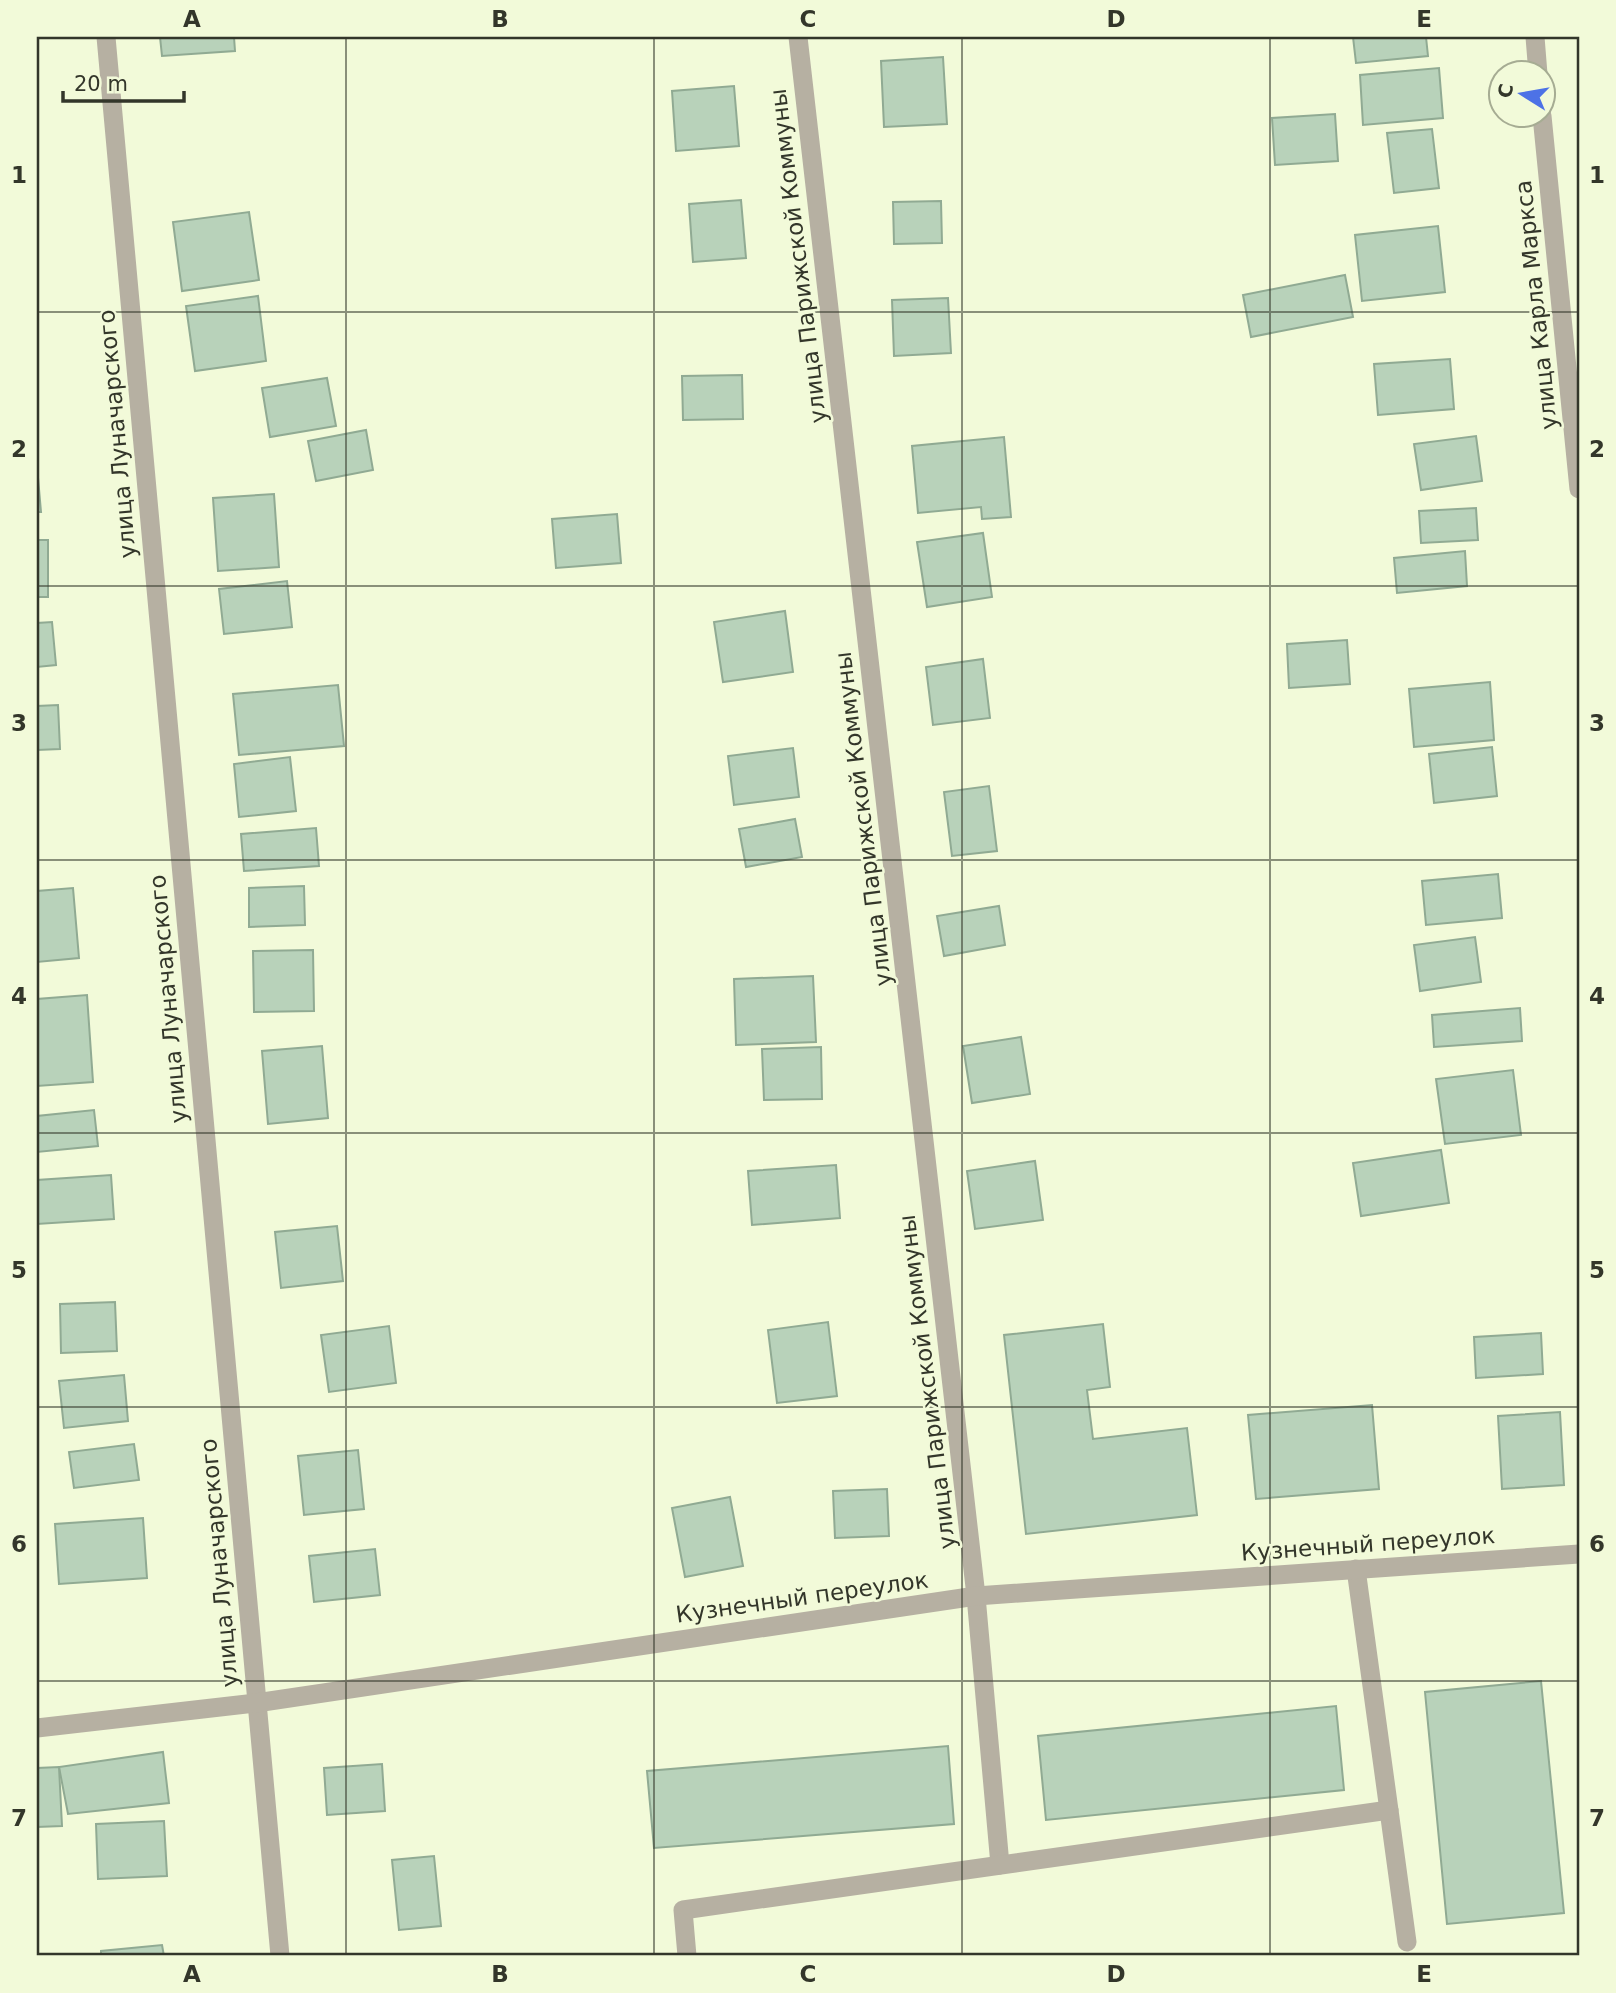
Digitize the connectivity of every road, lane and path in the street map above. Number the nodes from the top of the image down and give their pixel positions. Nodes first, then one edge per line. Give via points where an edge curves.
1 (106, 37) edge
2 (797, 37) edge
3 (1535, 37) edge
4 (1537, 60) edge
5 (1543, 130) edge
6 (1579, 489) edge
7 (1579, 1554) edge
8 (1356, 1569) junction
9 (976, 1596) junction
10 (256, 1703) junction
11 (37, 1728) edge
12 (1390, 1810) junction
13 (1000, 1865) junction
14 (1407, 1942) dead end
15 (280, 1956) edge
16 (687, 1956) edge

1 - 10 street, улица Луначарского
2 - 9 street, улица Парижской Коммуны
3 - 4 street
5 - 6 street, улица Карла Маркса
7 - 8 street, Кузнечный переулок
8 - 9 street, Кузнечный переулок
8 - 12 street
9 - 10 street, Кузнечный переулок
9 - 13 street, улица Парижской Коммуны
10 - 11 street, Кузнечный переулок
10 - 15 street, улица Луначарского
12 - 13 street
12 - 14 street
13 - 16 street via 683,1910

